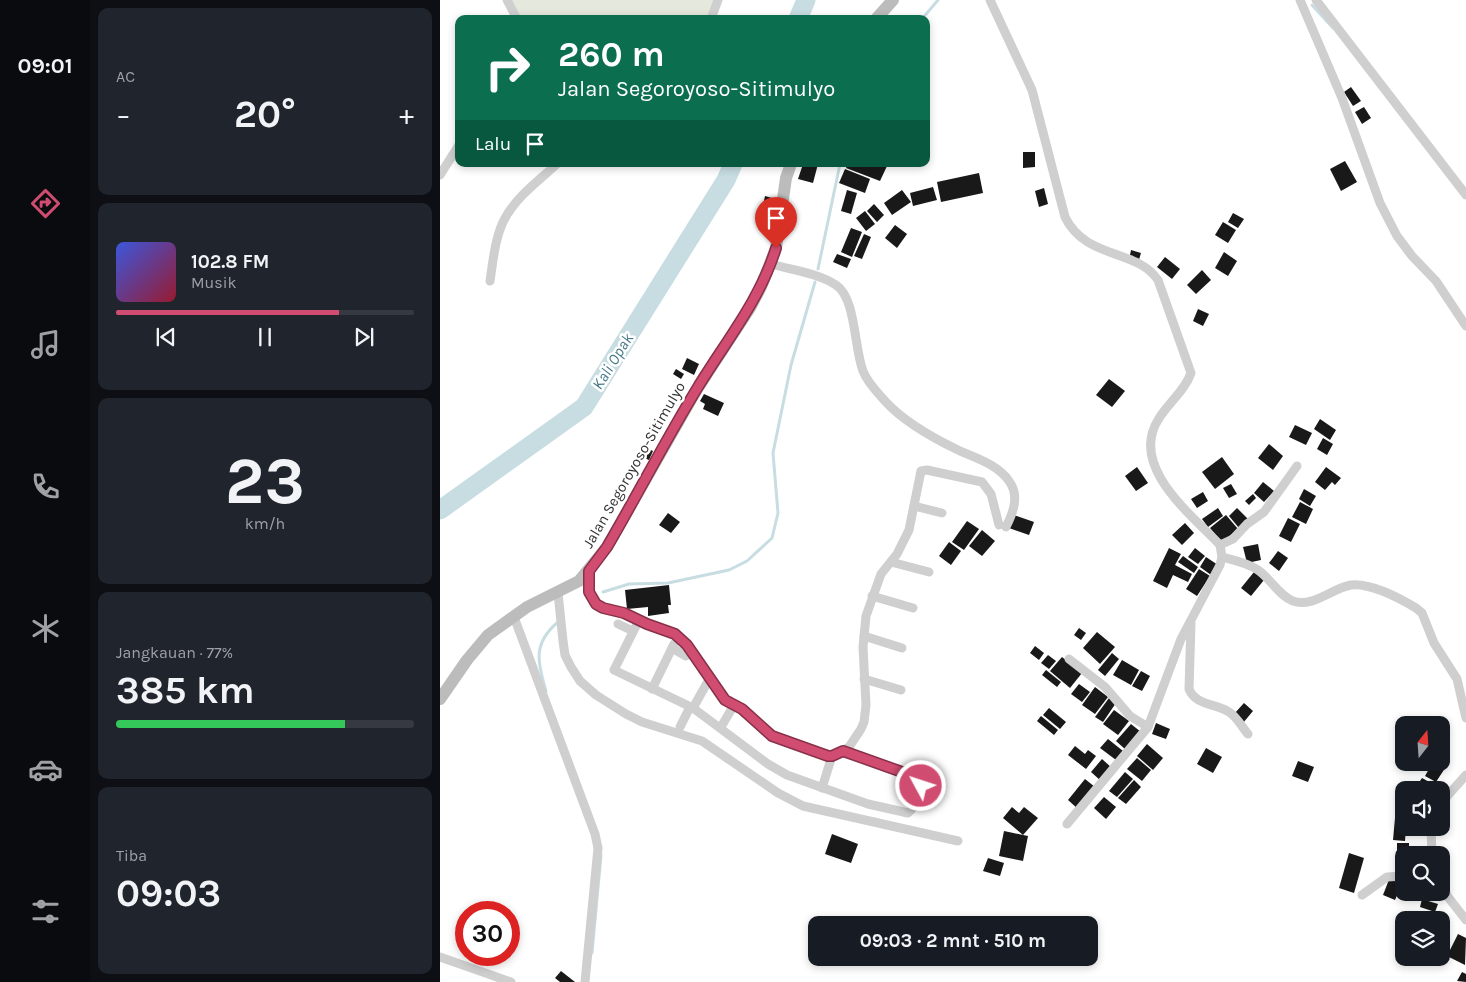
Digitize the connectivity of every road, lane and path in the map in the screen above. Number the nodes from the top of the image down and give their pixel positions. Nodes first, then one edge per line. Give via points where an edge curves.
1 (507, 0) edge
2 (718, 0) edge
3 (893, 0) edge
4 (990, 0) edge
5 (1300, 0) edge
6 (1316, 0) edge
7 (515, 15) edge
8 (712, 15) edge
9 (880, 15) edge
10 (455, 151) edge
11 (554, 167) edge
12 (790, 167) edge
13 (440, 175) edge
14 (1466, 195) edge
15 (771, 264) junction
16 (490, 281) dead end
17 (1466, 326) edge
18 (1297, 466) dead end
19 (914, 506) junction
20 (942, 513) dead end
21 (1220, 544) junction
22 (1222, 557) junction
23 (891, 562) junction
24 (589, 571) junction
25 (928, 572) dead end
26 (558, 593) junction
27 (872, 596) junction
28 (913, 608) dead end
29 (514, 616) junction
30 (1191, 620) junction
31 (618, 624) dead end
32 (864, 636) junction
33 (902, 648) dead end
34 (686, 656) dead end
35 (1069, 659) dead end
36 (864, 678) junction
37 (706, 683) dead end
38 (652, 690) junction
39 (901, 690) dead end
40 (440, 699) edge
41 (734, 705) junction
42 (692, 708) junction
43 (1466, 718) edge
44 (680, 726) dead end
45 (721, 728) junction
46 (1148, 728) junction
47 (1248, 734) dead end
48 (843, 751) junction
49 (832, 756) junction
50 (1466, 775) edge
51 (822, 788) junction
52 (1450, 793) edge
53 (1067, 824) dead end
54 (958, 841) dead end
55 (1395, 877) edge
56 (1362, 895) dead end
57 (1450, 900) edge
58 (1466, 920) edge
59 (440, 957) edge
60 (511, 982) edge
61 (584, 982) edge

1 - 7 street
2 - 8 street
3 - 9 main road
4 - 21 street via 1032,90 1070,226 1088,244 1142,266 1158,280 1191,373 1157,421 1153,431 1152,458 1164,486
5 - 17 street via 1342,98 1380,203 1397,236 1436,281
6 - 14 street
10 - 13 street
11 - 16 street via 524,193 504,221 495,248
12 - 15 main road, Jalan Segoroyoso-Sitimulyo
15 - 19 street via 824,278 838,286 846,296 864,373 874,389 890,407 916,425 998,470 1010,482 1015,508 1002,526 991,494 982,482 927,470 921,471
15 - 24 main road, Jalan Segoroyoso-Sitimulyo via 750,308 697,389 607,547
18 - 21 street via 1264,512 1233,539
19 - 20 street
19 - 23 street via 909,530
21 - 22 street
22 - 30 street
22 - 43 street via 1258,569 1292,601 1311,601 1352,585 1363,586 1416,608 1422,613 1434,643 1457,679
23 - 25 street
23 - 27 street via 880,574
24 - 26 main road, Jalan Segoroyoso-Sitimulyo
24 - 41 street via 589,592 596,604 675,634 709,675 718,693
26 - 29 main road, Jalan Segoroyoso-Sitimulyo
26 - 54 street via 563,641 570,667 596,695 626,714 702,741 778,793 803,806
27 - 28 street
27 - 32 street
29 - 40 main road, Jalan Segoroyoso-Sitimulyo via 488,635
29 - 61 street via 598,848
30 - 46 street
30 - 47 street via 1189,688 1192,696 1230,712
31 - 38 street via 635,628 614,670
32 - 33 street
32 - 36 street
34 - 38 street via 673,646
35 - 46 street via 1105,687 1130,716
36 - 39 street
36 - 48 street via 864,722
37 - 42 street
38 - 42 street
41 - 45 street
41 - 49 street via 772,736
42 - 44 street
42 - 45 street
45 - 51 street via 768,764
46 - 53 street
48 - 49 street
48 - 51 street via 919,778 921,786 912,810 908,813 893,811
49 - 51 street
50 - 52 street
55 - 56 street via 1387,877
57 - 58 street
59 - 60 street

